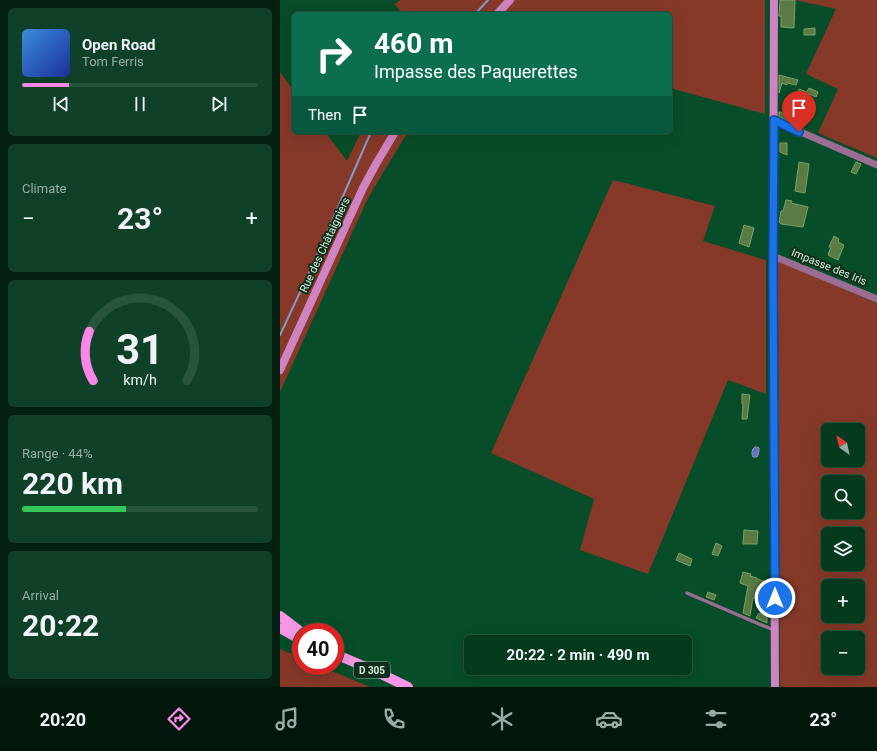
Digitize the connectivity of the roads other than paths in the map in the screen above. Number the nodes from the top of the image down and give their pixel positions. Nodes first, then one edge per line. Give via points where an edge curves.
1 (510, 0) edge
2 (774, 0) edge
3 (499, 12) edge
4 (774, 120) junction
5 (394, 134) edge
6 (877, 165) edge
7 (773, 256) junction
8 (877, 298) edge
9 (280, 370) edge
10 (687, 593) dead end
11 (280, 616) edge
12 (292, 625) edge
13 (280, 628) edge
14 (775, 630) junction
15 (292, 635) edge
16 (344, 658) edge
17 (408, 687) edge
18 (775, 687) edge

1 - 3 street
2 - 4 street
4 - 6 street
4 - 7 street
5 - 9 street, Rue des Châtaigniers via 363,188
7 - 8 street, Impasse des Iris
7 - 14 street
10 - 14 lane
11 - 12 main road
13 - 15 main road
14 - 18 street
16 - 17 main road, D 305

